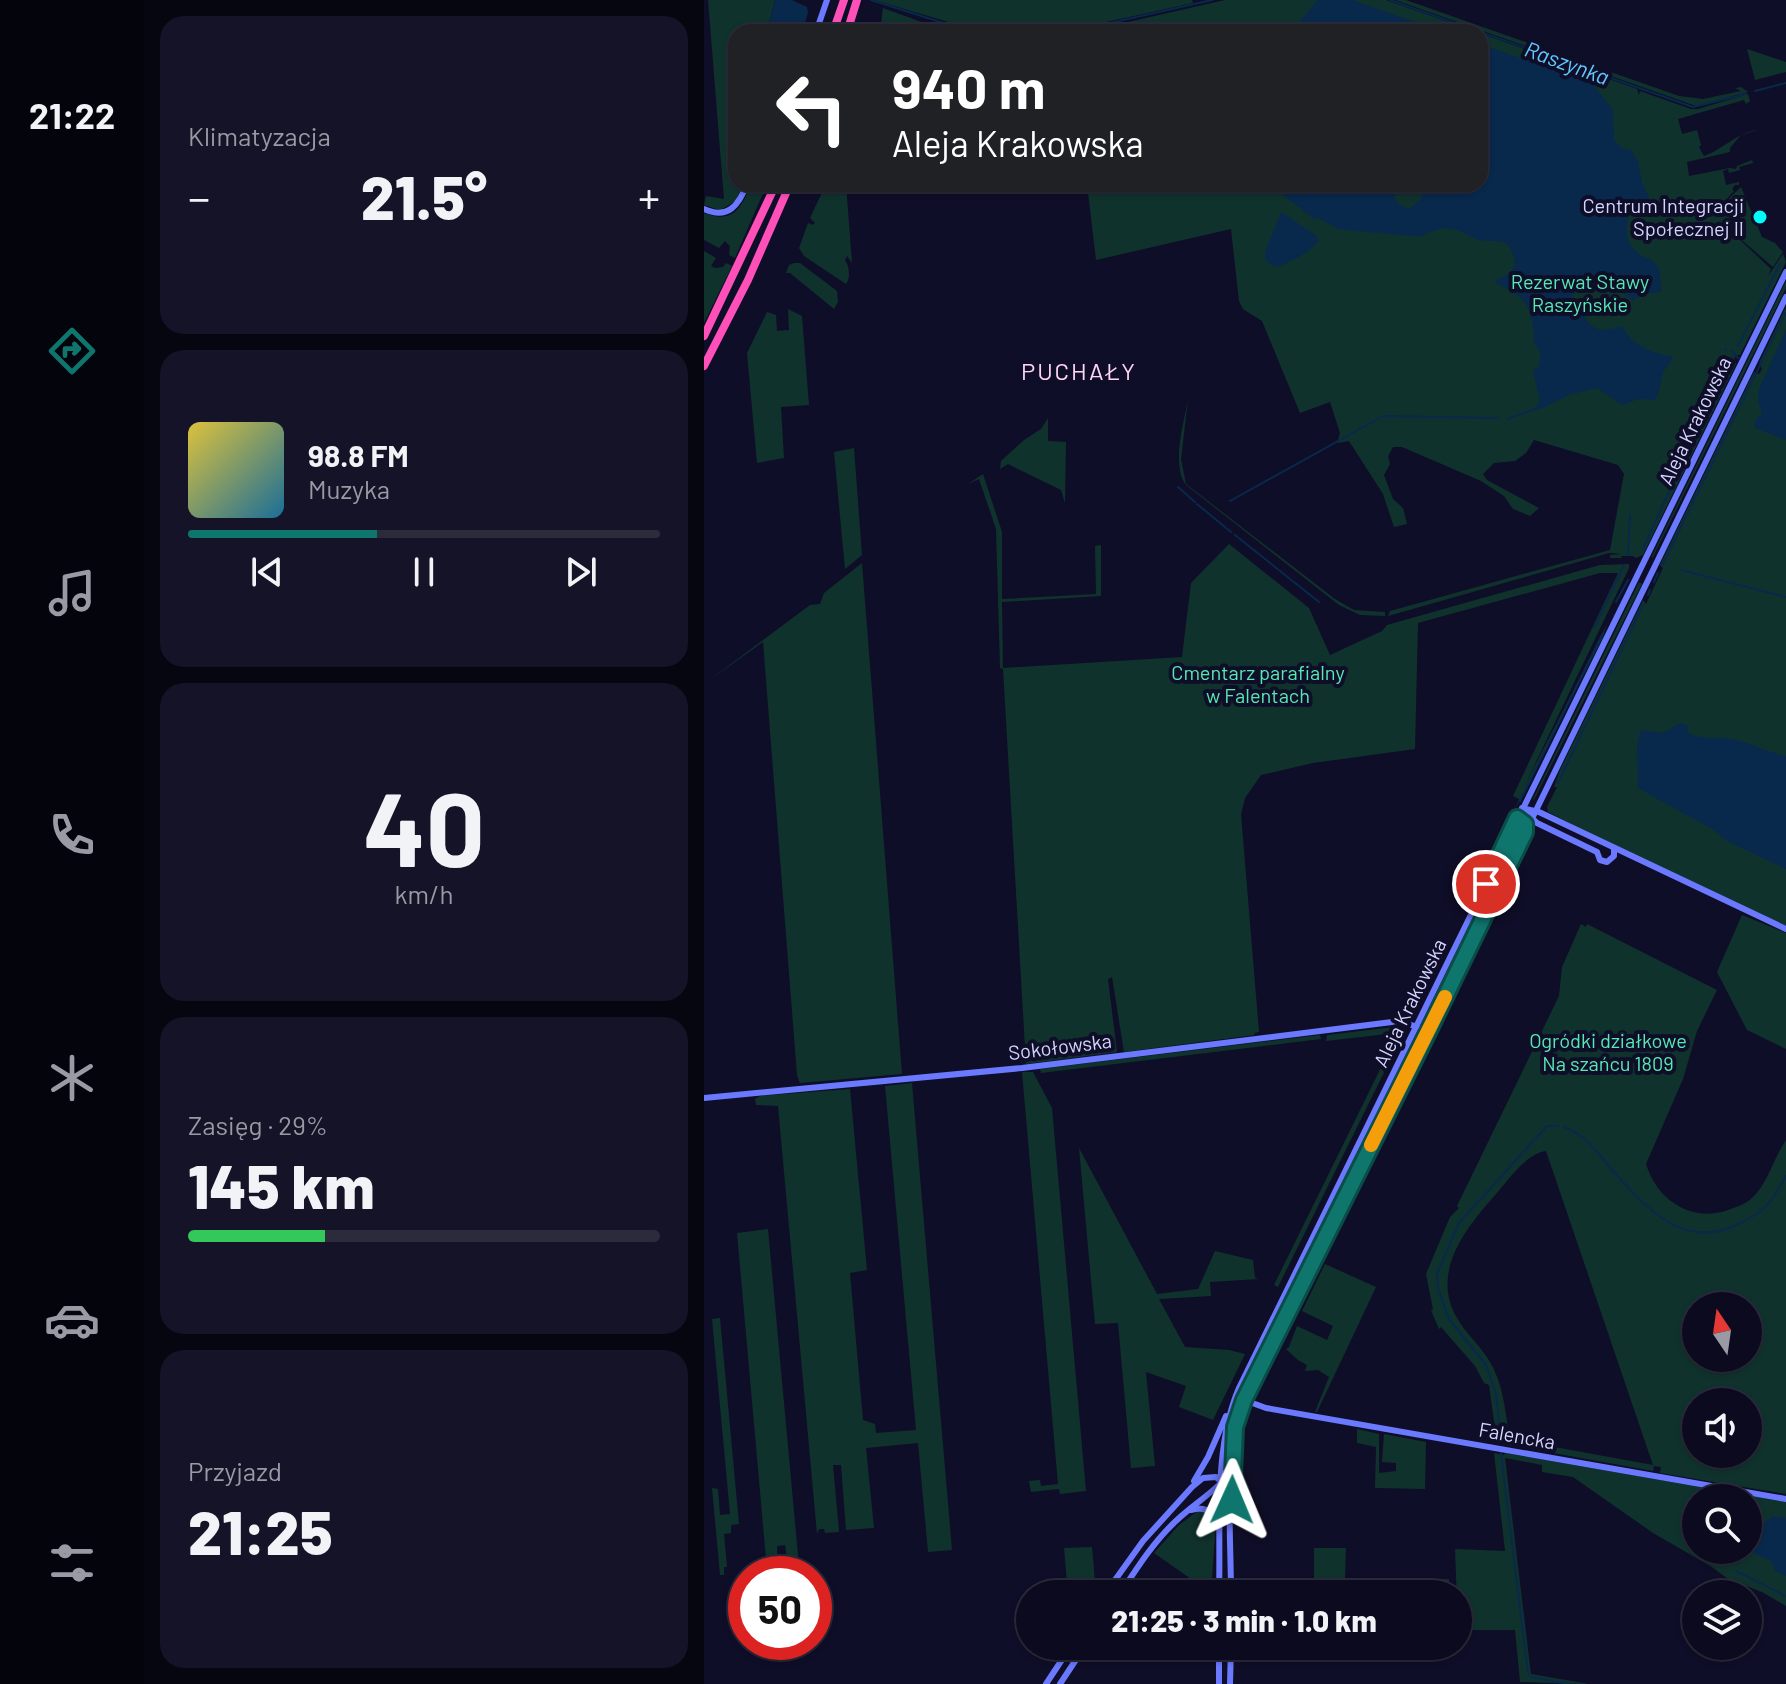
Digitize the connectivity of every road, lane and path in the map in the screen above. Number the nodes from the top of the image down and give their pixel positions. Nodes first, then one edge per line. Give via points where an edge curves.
1 (827, 0) edge
2 (844, 0) edge
3 (857, 0) edge
4 (819, 24) edge
5 (836, 24) edge
6 (850, 24) edge
7 (744, 192) edge
8 (772, 192) edge
9 (786, 192) edge
10 (704, 209) edge
11 (1786, 272) edge
12 (1786, 297) edge
13 (704, 336) edge
14 (704, 366) edge
15 (1522, 808) junction
16 (1534, 814) junction
17 (1517, 818) junction
18 (1525, 832) junction
19 (1605, 844) junction
20 (1614, 848) junction
21 (1597, 852) junction
22 (1630, 856) junction
23 (1614, 857) junction
24 (1786, 929) edge
25 (1417, 1027) junction
26 (704, 1098) edge
27 (1244, 1400) junction
28 (1233, 1402) junction
29 (1232, 1470) junction
30 (1222, 1482) junction
31 (1192, 1487) junction
32 (1232, 1491) junction
33 (1786, 1499) edge
34 (1184, 1513) junction
35 (1221, 1529) junction
36 (1115, 1580) edge
37 (1130, 1580) edge
38 (1219, 1580) edge
39 (1231, 1580) edge
40 (1062, 1660) edge
41 (1076, 1660) edge
42 (1219, 1660) edge
43 (1231, 1660) edge
44 (1046, 1684) edge
45 (1060, 1684) edge
46 (1219, 1684) edge
47 (1230, 1684) edge

1 - 4 main road
2 - 5 highway
3 - 6 highway
7 - 10 main road via 729,211
8 - 13 highway
9 - 14 highway
11 - 15 main road, Aleja Krakowska
12 - 16 main road, Aleja Krakowska
15 - 16 main road
15 - 17 main road, Aleja Krakowska
16 - 18 main road, Aleja Krakowska
16 - 19 main road
16 - 21 main road via 1537,823
17 - 18 main road
17 - 25 main road, Aleja Krakowska
18 - 27 main road, Aleja Krakowska
19 - 20 main road
19 - 21 main road
20 - 22 main road
20 - 23 main road
21 - 23 main road via 1604,862
22 - 23 main road
22 - 24 main road
25 - 26 main road, Sokołowska via 1400,1021 1033,1067
25 - 28 main road, Aleja Krakowska
27 - 29 main road, Aleja Krakowska via 1235,1427
27 - 33 main road, Falencka
28 - 30 main road, Aleja Krakowska via 1223,1444
28 - 31 main road
29 - 30 main road
29 - 32 main road, Aleja Krakowska
30 - 31 main road via 1208,1477
30 - 32 main road
30 - 34 main road
30 - 35 main road, Aleja Krakowska
31 - 36 main road
32 - 39 main road, Aleja Krakowska
34 - 35 main road via 1208,1510
34 - 37 main road
35 - 38 main road, Aleja Krakowska
40 - 44 main road
41 - 45 main road
42 - 46 main road
43 - 47 main road

